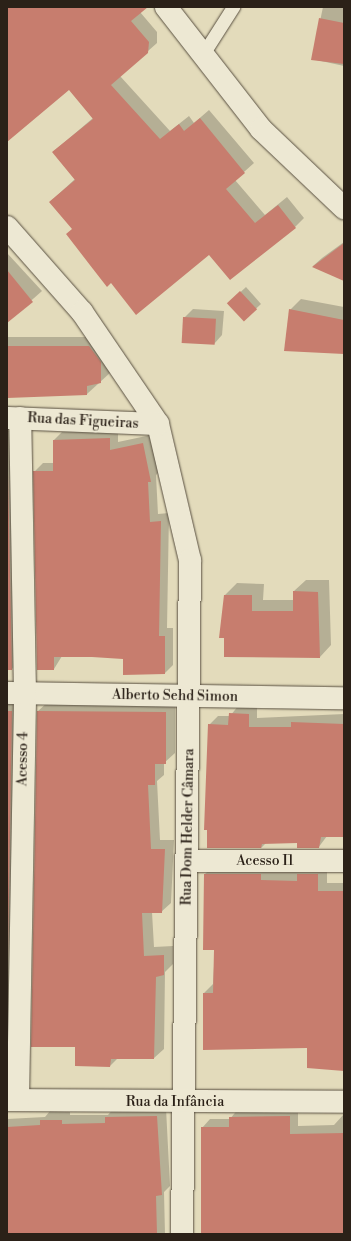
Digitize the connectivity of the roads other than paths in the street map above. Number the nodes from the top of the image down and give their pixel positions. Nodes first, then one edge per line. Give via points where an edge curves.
1 (166, 7) edge
2 (233, 7) edge
3 (203, 54) junction
4 (344, 208) edge
5 (7, 227) edge
6 (13, 418) edge
7 (158, 424) junction
8 (16, 694) edge
9 (191, 696) junction
10 (344, 698) edge
11 (187, 861) junction
12 (344, 861) edge
13 (12, 1100) edge
14 (183, 1102) junction
15 (344, 1102) edge
16 (182, 1234) edge

1 - 3 street
2 - 3 lane
3 - 4 street via 262,129
5 - 7 street via 82,312
6 - 7 street, Rua das Figueiras
6 - 8 street, Acesso 4
7 - 9 street, Rua Dom Helder Câmara via 190,560
8 - 9 street, Alberto Sehd Simon
8 - 13 street, Acesso 4
9 - 10 street, Alberto Sehd Simon
9 - 11 street, Rua Dom Helder Câmara
11 - 12 street, Acesso I1
11 - 14 street, Rua Dom Helder Câmara
13 - 14 street, Rua da Infância
14 - 15 street, Rua da Infância
14 - 16 street, Rua Dom Helder Câmara

